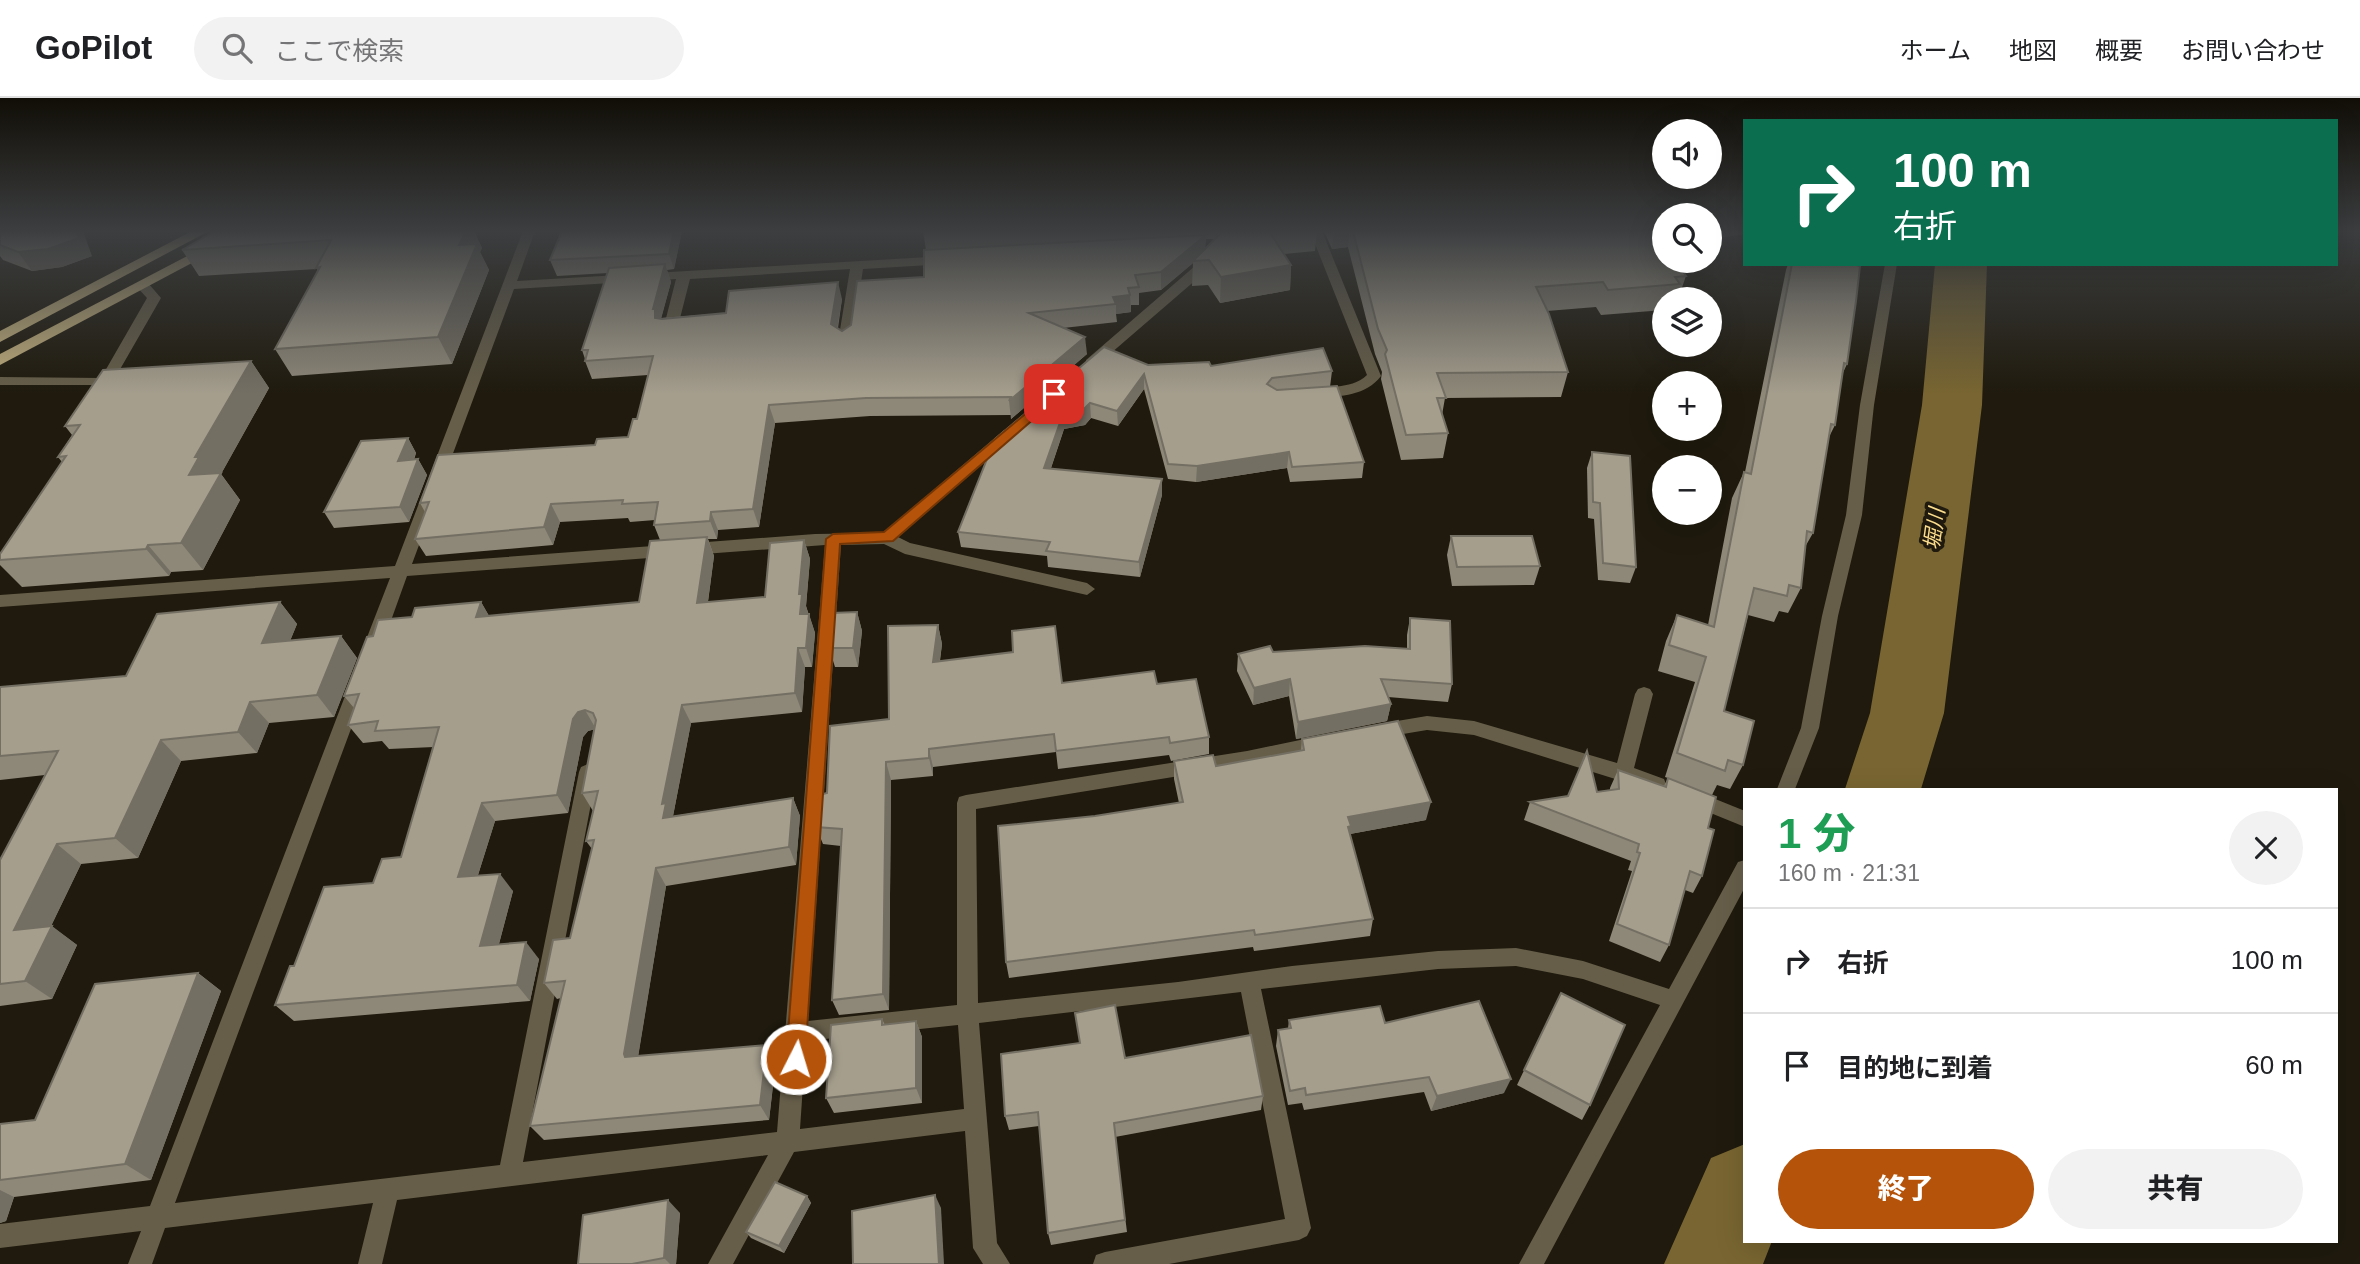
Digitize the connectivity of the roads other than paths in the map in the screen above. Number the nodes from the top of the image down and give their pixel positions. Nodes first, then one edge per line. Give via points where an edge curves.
1 (98, 285) edge
2 (509, 285) edge
3 (681, 285) edge
4 (854, 285) edge
5 (1177, 285) edge
6 (1338, 285) edge
7 (1887, 285) edge
8 (144, 286) joint
9 (670, 330) edge
10 (0, 337) edge
11 (845, 342) edge
12 (0, 360) edge
13 (1075, 377) edge
14 (0, 381) edge
15 (1302, 396) edge
16 (1023, 421) edge
17 (887, 537) junction
18 (833, 539) junction
19 (401, 570) junction
20 (1087, 589) dead end
21 (0, 601) edge
22 (1644, 694) dead end
23 (592, 752) edge
24 (1624, 772) junction
25 (1786, 788) edge
26 (1743, 818) edge
27 (1743, 872) edge
28 (1249, 982) junction
29 (1673, 1000) junction
30 (968, 1014) junction
31 (798, 1032) junction
32 (976, 1119) junction
33 (788, 1141) junction
34 (509, 1175) junction
35 (388, 1189) junction
36 (158, 1217) junction
37 (0, 1236) edge
38 (140, 1264) edge
39 (370, 1264) edge
40 (720, 1264) edge
41 (998, 1264) edge
42 (1105, 1264) edge
43 (1531, 1264) edge

1 - 10 highway
2 - 19 street
3 - 9 street
4 - 11 street
5 - 13 street
6 - 15 street via 1374,376 1367,385 1352,390
7 - 25 street via 1854,515 1810,728
8 - 12 highway
8 - 14 street via 154,298 106,382
16 - 17 street
17 - 18 street
17 - 20 street via 905,548
18 - 19 street
18 - 31 street
19 - 21 street
19 - 36 street
22 - 24 street
23 - 34 street
24 - 26 street
24 - 30 street via 1474,728 1427,723 1247,758 966,803
27 - 29 street
28 - 29 street via 1438,960 1516,957 1583,970
28 - 30 street
28 - 42 street via 1299,1228
29 - 43 street
30 - 31 street
30 - 32 street
31 - 33 street
32 - 33 street
32 - 41 street via 985,1248
33 - 34 street
33 - 40 street
34 - 35 street
35 - 36 street
35 - 39 street
36 - 37 street
36 - 38 street

